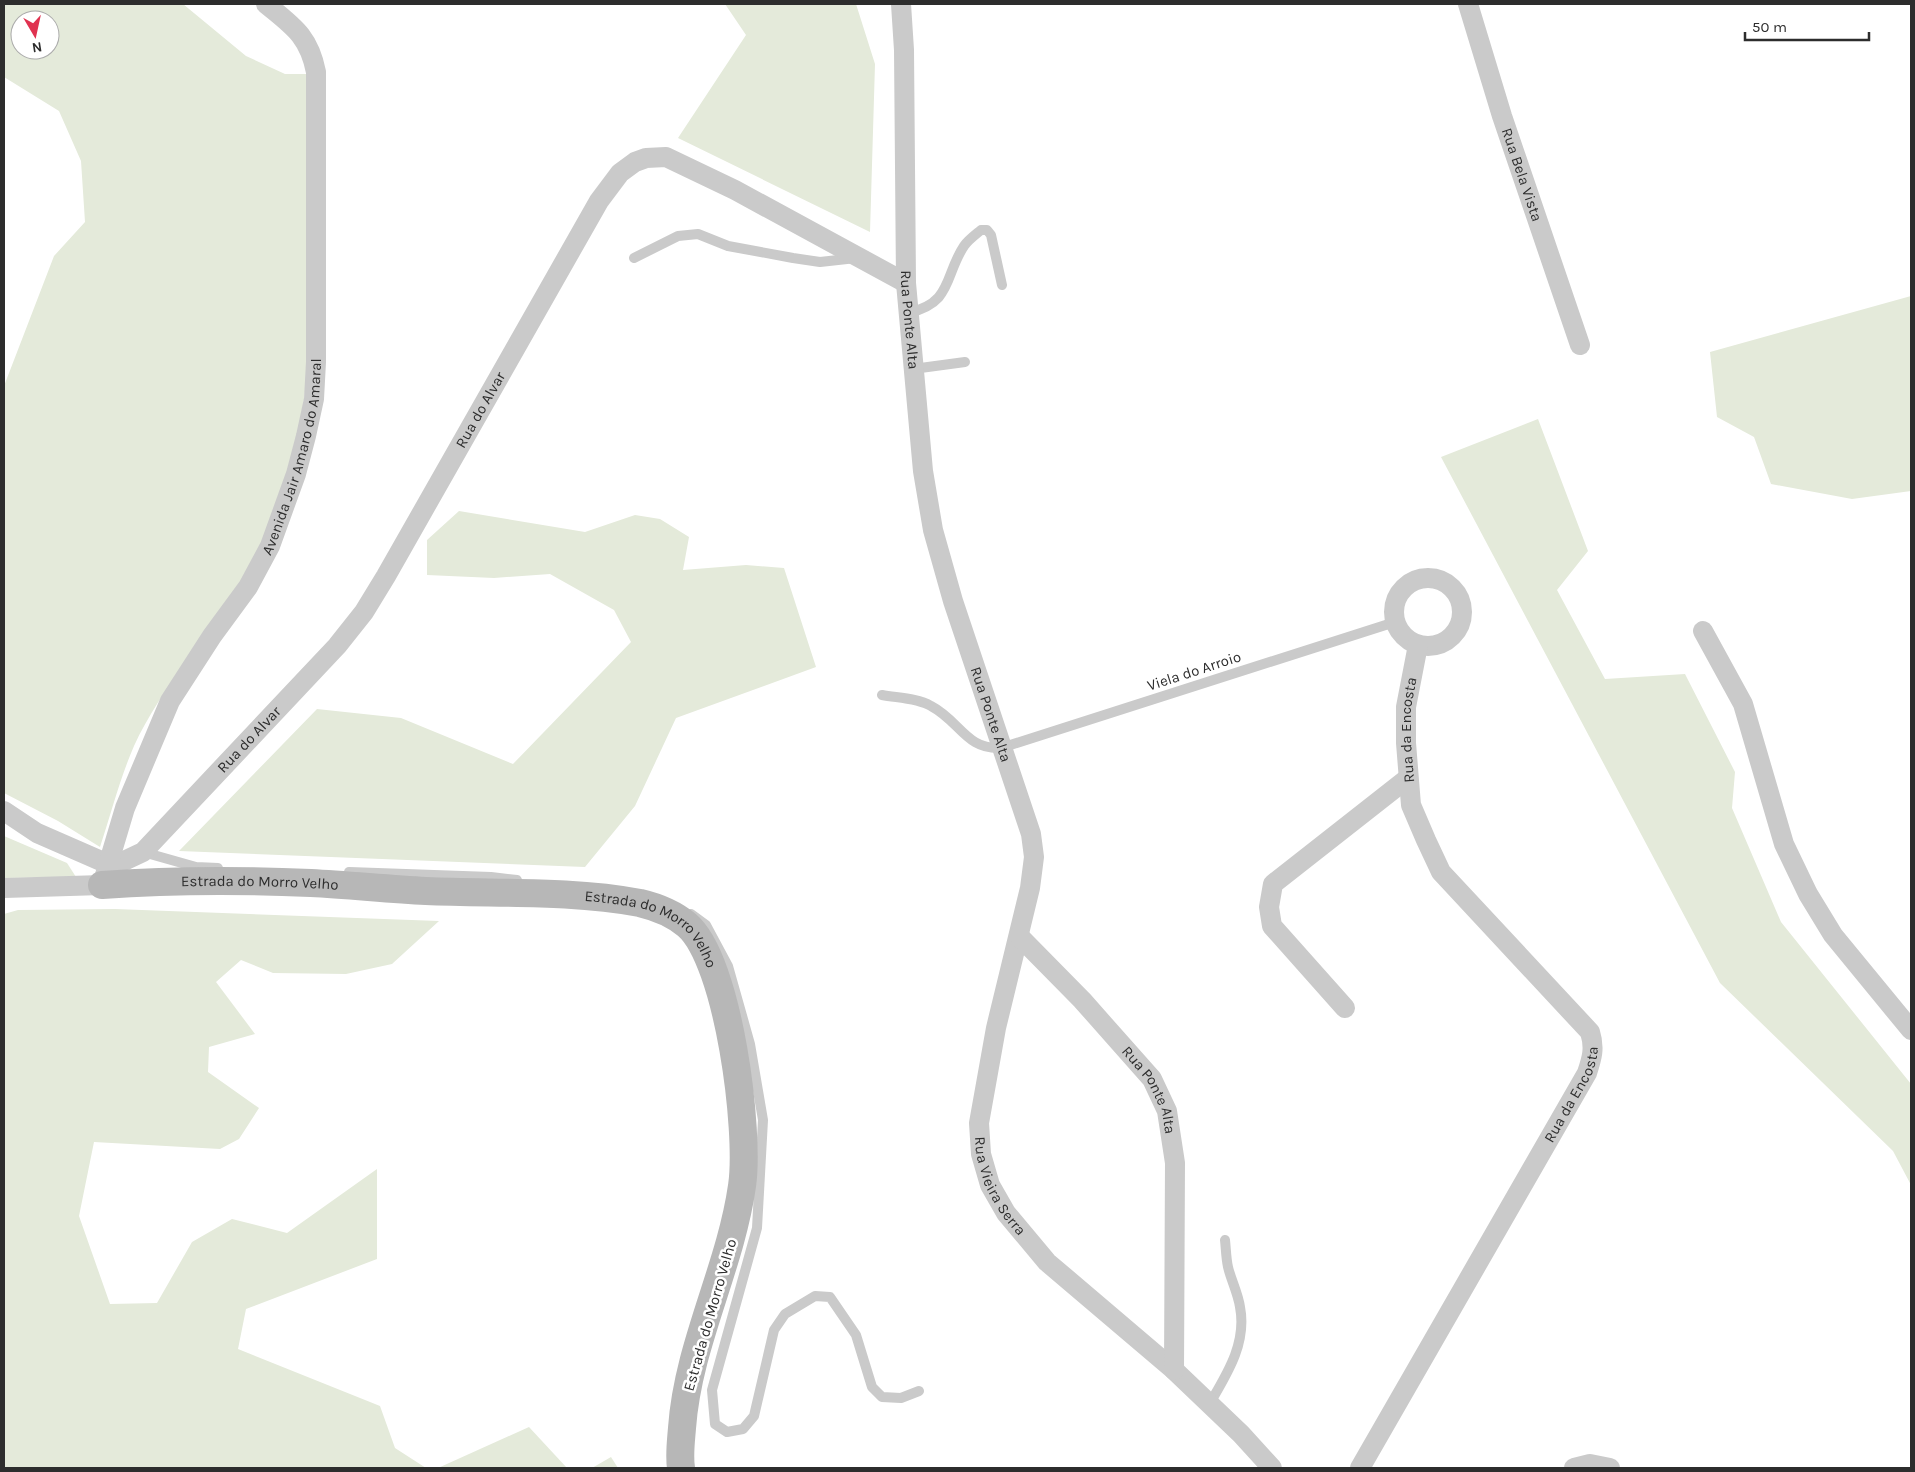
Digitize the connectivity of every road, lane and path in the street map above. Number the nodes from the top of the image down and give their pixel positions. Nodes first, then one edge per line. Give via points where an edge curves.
1 (266, 4) edge
2 (901, 4) edge
3 (1468, 4) edge
4 (634, 258) dead end
5 (859, 258) junction
6 (906, 283) junction
7 (1002, 286) dead end
8 (908, 313) junction
9 (1580, 345) dead end
10 (965, 362) dead end
11 (912, 369) junction
12 (1395, 622) junction
13 (1703, 631) dead end
14 (1418, 645) junction
15 (882, 695) dead end
16 (1001, 748) junction
17 (1408, 778) junction
18 (4, 811) edge
19 (143, 852) junction
20 (226, 868) dead end
21 (334, 872) dead end
22 (105, 875) junction
23 (4, 888) edge
24 (1019, 936) junction
25 (1345, 1008) dead end
26 (1911, 1030) edge
27 (1225, 1240) dead end
28 (1174, 1370) junction
29 (919, 1391) dead end
30 (1210, 1403) junction
31 (681, 1468) edge
32 (1272, 1468) edge
33 (1360, 1468) edge
34 (1574, 1468) edge
35 (1610, 1468) edge

1 - 22 street, Avenida Jair Amaro do Amaral via 295,29 310,48 316,72 318,210 314,399 296,474 270,546 248,587 170,701 125,808
2 - 6 street, Rua Ponte Alta
3 - 9 street, Rua Bela Vista via 1502,116
4 - 5 lane via 678,236 698,234 728,246 793,258 820,262
5 - 6 street, Rua do Alvar
5 - 19 street, Rua do Alvar via 735,190 666,157 646,158 620,173 600,201 364,612 338,646
6 - 8 street, Rua Ponte Alta
7 - 8 lane via 991,235 987,230 981,230 964,245 944,291 926,309
8 - 11 street, Rua Ponte Alta
10 - 11 lane
11 - 16 street, Rua Ponte Alta via 933,530
12 - 14 street via 1400,632
12 - 14 street via 1397,597 1405,586 1429,578 1442,580 1452,588 1460,598 1462,611 1454,635 1443,643
12 - 16 lane, Viela do Arroio
13 - 26 street via 1743,704 1784,844 1808,894 1833,935
14 - 17 street, Rua da Encosta via 1406,707
15 - 16 lane via 929,704 975,744 987,749
16 - 24 street, Rua Ponte Alta via 1032,834 1034,857
17 - 25 street via 1273,884 1269,907 1272,926
17 - 33 street, Rua da Encosta via 1411,805 1441,872 1590,1032 1593,1055 1586,1073
18 - 22 street
19 - 20 lane via 196,867
19 - 22 street, Rua do Alvar
21 - 29 lane via 491,877 658,898 680,906 706,925 728,966 750,1044 763,1120 757,1228 712,1390 715,1424 727,1432 743,1430 754,1416 774,1330 785,1314 815,1296 830,1297 856,1335 872,1387 882,1397 901,1398
22 - 23 street, Rua do Alvar
22 - 31 street, Estrada do Morro Velho via 164,881 309,883 425,891 567,895 642,904 671,913 689,926 705,947 722,993 744,1139 742,1185 731,1243 692,1364 683,1413
24 - 28 street, Rua Ponte Alta via 1082,1000 1152,1079 1167,1111 1175,1163
24 - 28 street, Rua Vieira Serra via 996,1028 979,1123 981,1154 990,1185 1006,1213 1047,1262
27 - 30 lane via 1242,1323 1230,1369
28 - 30 street, Rua Vieira Serra
30 - 32 street, Rua Vieira Serra
34 - 35 street via 1590,1464

